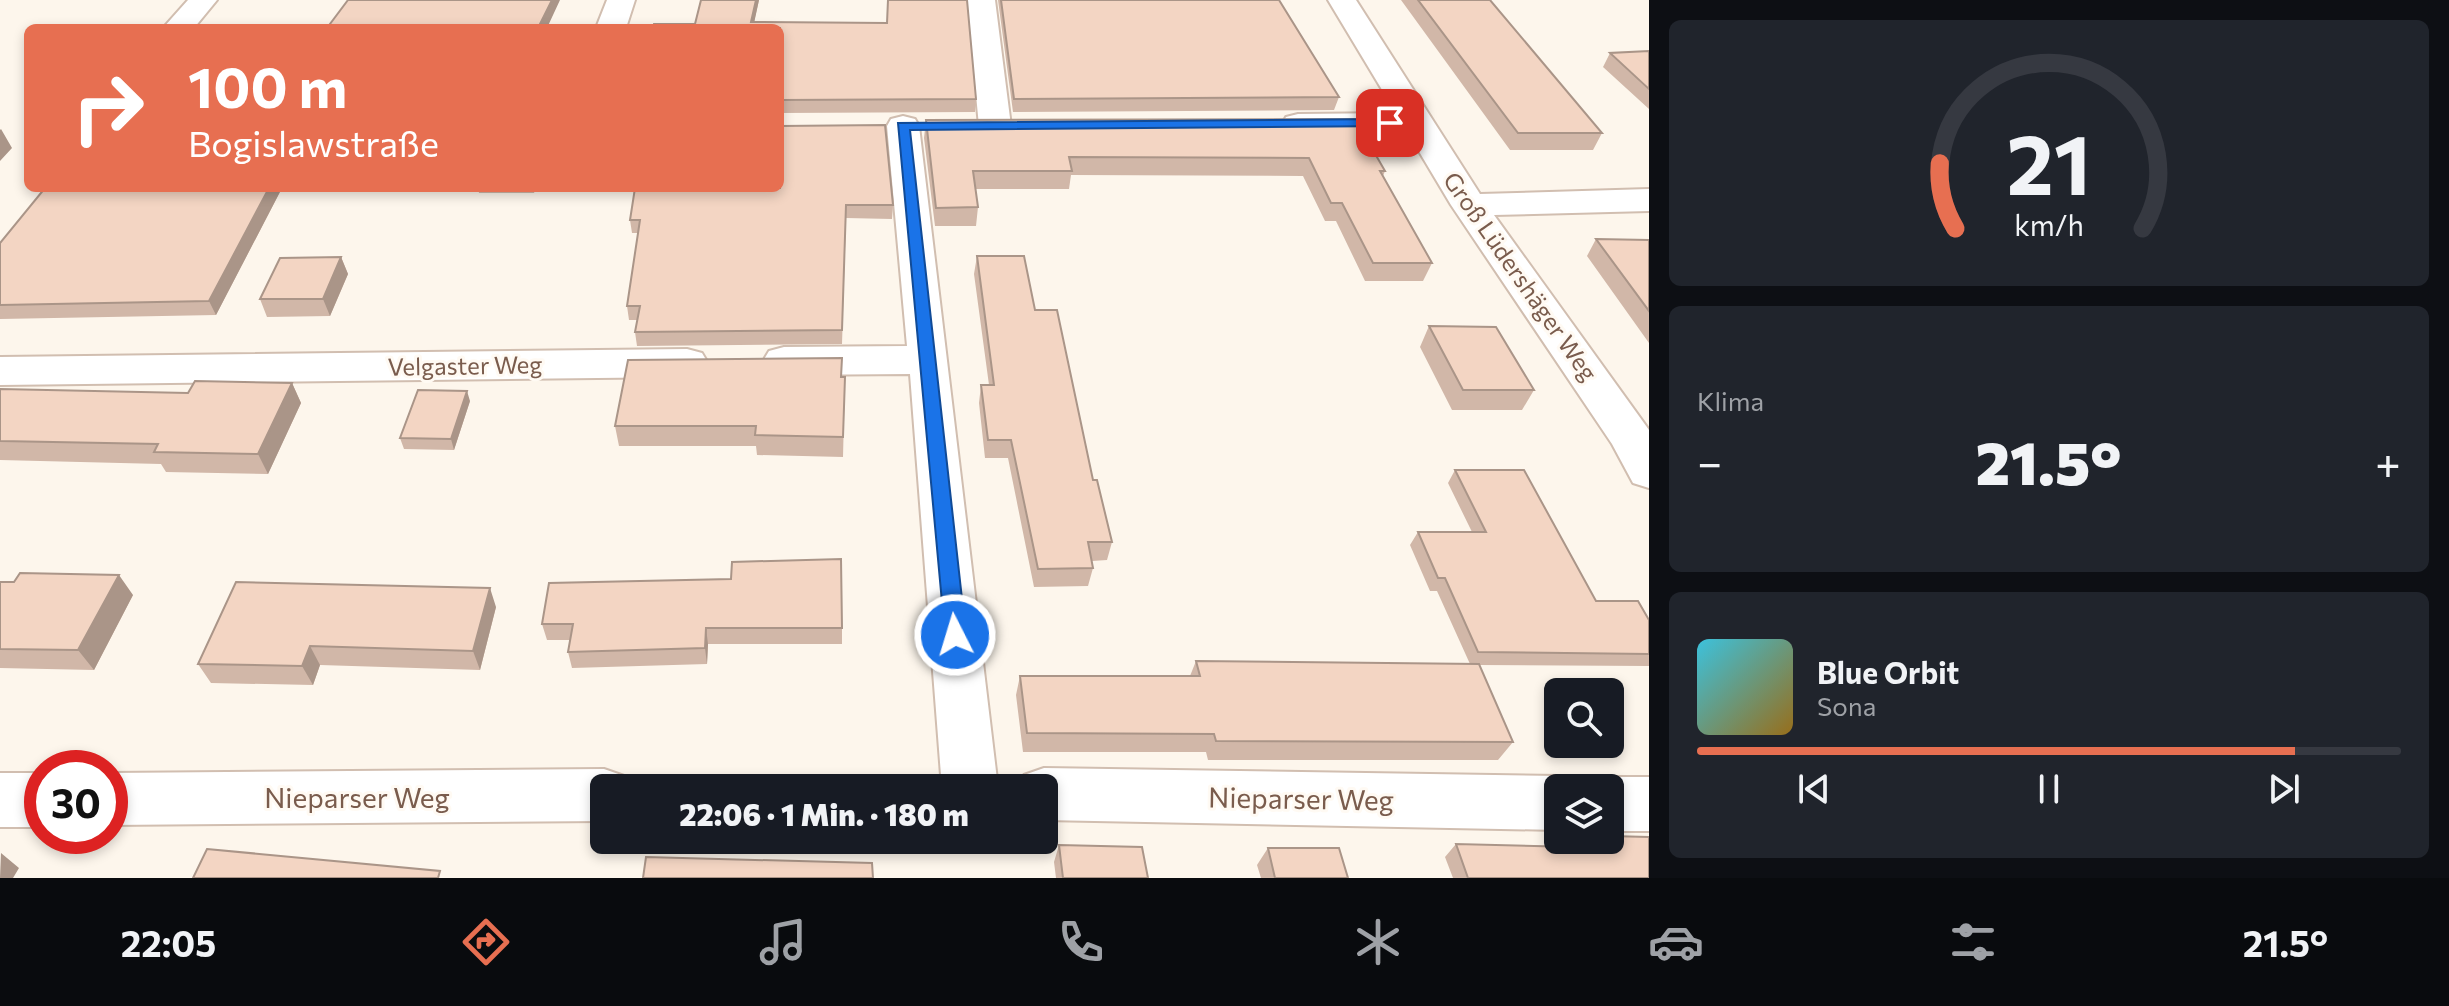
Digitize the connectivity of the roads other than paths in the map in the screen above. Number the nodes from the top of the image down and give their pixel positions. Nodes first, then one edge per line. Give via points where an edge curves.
1 (203, 0) edge
2 (621, 0) edge
3 (981, 0) edge
4 (1342, 0) edge
5 (182, 24) edge
6 (612, 24) edge
7 (1417, 123) junction
8 (1263, 124) edge
9 (1649, 200) edge
10 (1469, 205) junction
11 (929, 360) junction
12 (0, 371) edge
13 (1649, 471) edge
14 (969, 774) edge
15 (1058, 794) edge
16 (590, 795) edge
17 (128, 799) edge
18 (0, 800) edge
19 (24, 800) edge
20 (1544, 803) edge
21 (1624, 804) edge
22 (1649, 804) edge

1 - 5 street
2 - 6 street
3 - 11 street via 949,126
4 - 7 street, Groß Lüdershäger Weg
7 - 8 street
7 - 10 street, Groß Lüdershäger Weg
9 - 10 street
10 - 13 street, Groß Lüdershäger Weg via 1631,437
11 - 12 street, Velgaster Weg
11 - 14 street
15 - 20 street, Nieparser Weg
16 - 17 street, Nieparser Weg
18 - 19 street
21 - 22 street

